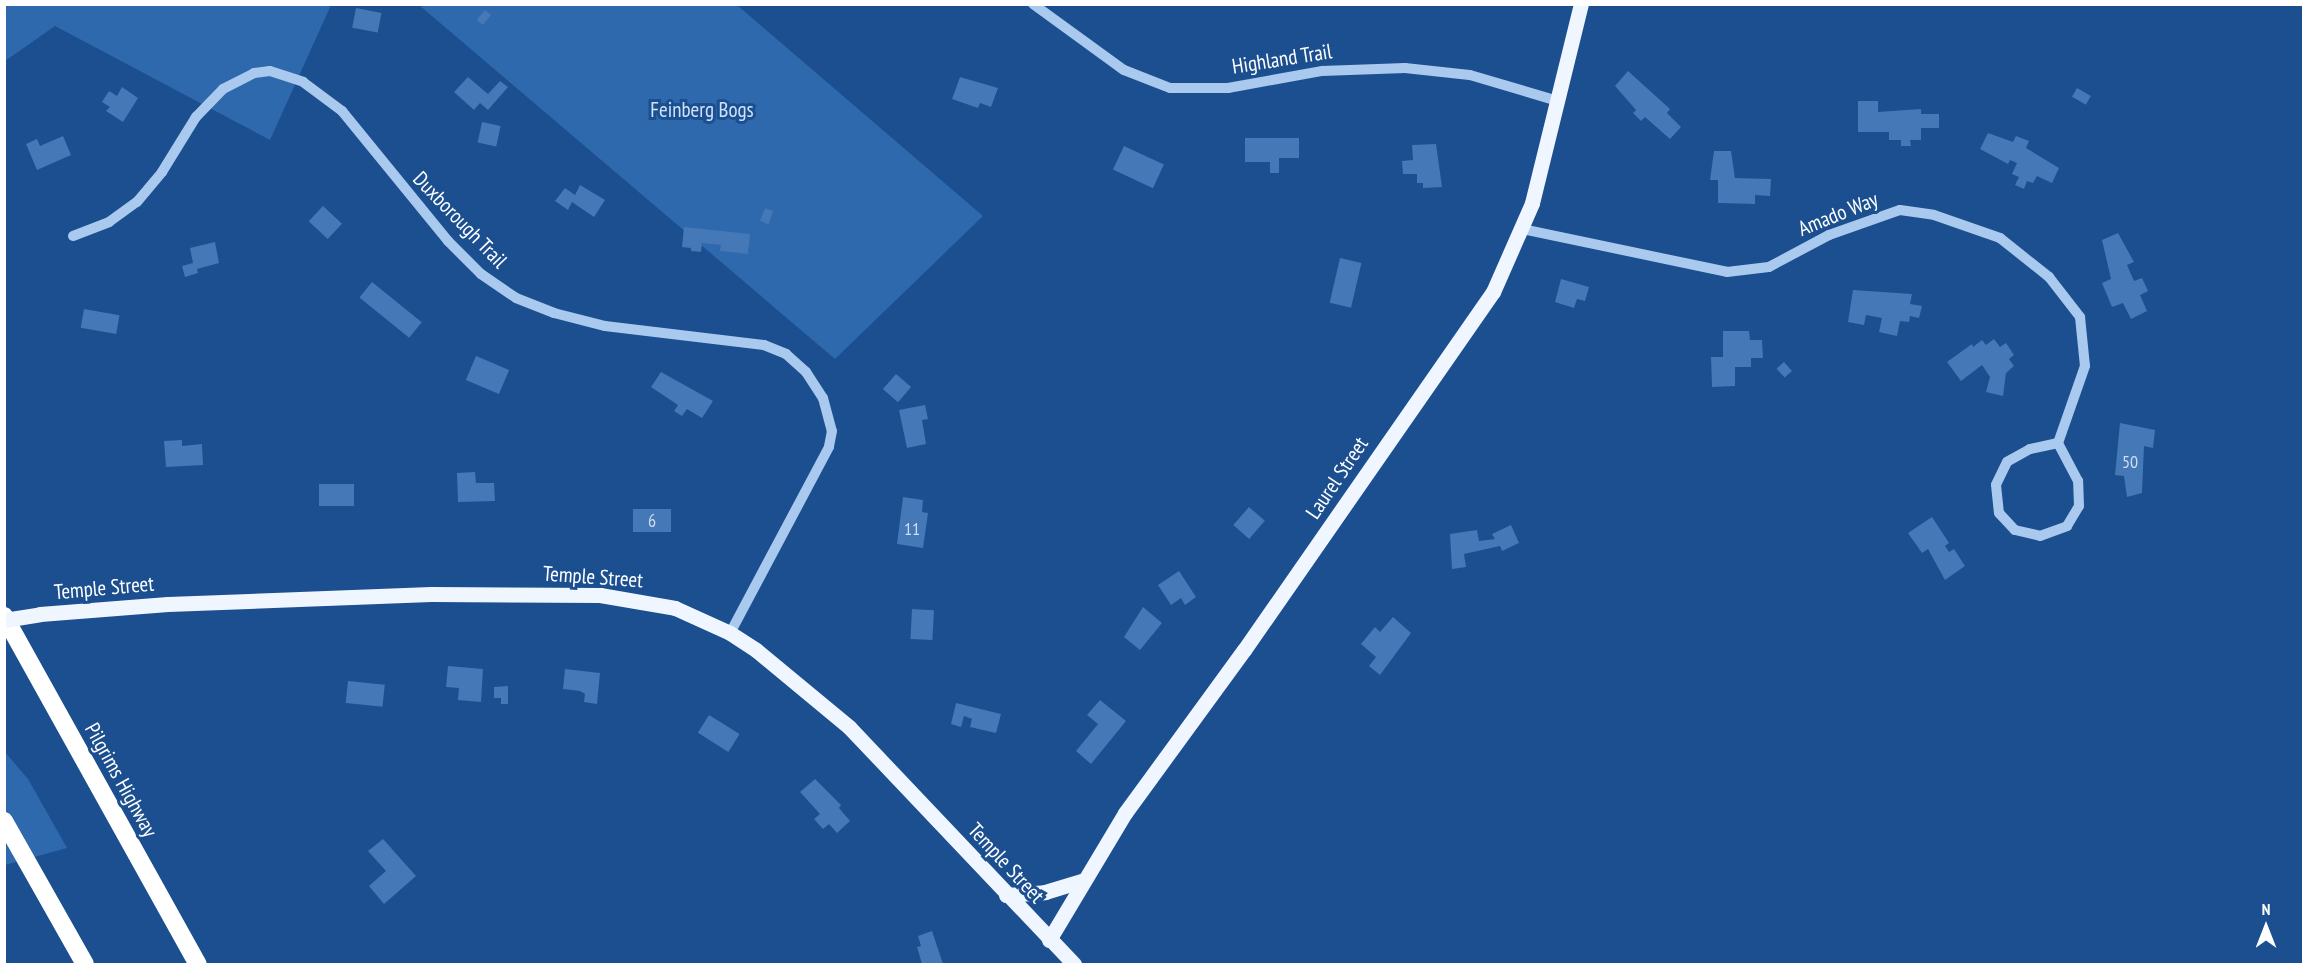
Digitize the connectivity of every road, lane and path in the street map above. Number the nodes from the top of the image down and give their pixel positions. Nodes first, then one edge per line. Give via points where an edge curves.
1 (1033, 4) edge
2 (1581, 4) edge
3 (1558, 101) junction
4 (1522, 230) junction
5 (73, 236) dead end
6 (2058, 442) junction
7 (4, 618) edge
8 (730, 633) junction
9 (4, 821) edge
10 (1082, 880) junction
11 (1006, 895) junction
12 (1049, 940) junction
13 (85, 964) edge
14 (198, 964) edge
15 (1074, 964) edge

1 - 3 street, Highland Trail via 1124,70 1170,88 1228,88 1322,70 1405,68 1470,75
2 - 3 main road, Laurel Street
3 - 4 main road, Laurel Street
4 - 6 street, Amado Way via 1727,272 1769,267 1829,235 1900,210 1934,215 2000,238 2049,277 2080,316 2085,366
4 - 10 main road, Laurel Street via 1477,317 1125,813
5 - 8 street, Duxborough Trail via 109,222 137,202 162,172 196,117 223,89 254,73 270,71 303,82 342,111 448,240 481,274 516,298 605,326 764,345 786,354 806,372 823,398 829,415 830,439 802,503
6 - 6 street via 2030,449 2007,462 1996,485 1999,513 2016,530 2040,536 2067,526 2079,506 2078,481
7 - 8 main road, Temple Street, bridge via 168,604 572,593 651,602
7 - 14 highway, Pilgrims Highway
8 - 11 main road, Temple Street via 781,669 856,734
9 - 13 highway
10 - 11 main road via 1045,892
10 - 12 main road, Laurel Street
11 - 12 main road, Temple Street
12 - 15 main road, Temple Street

